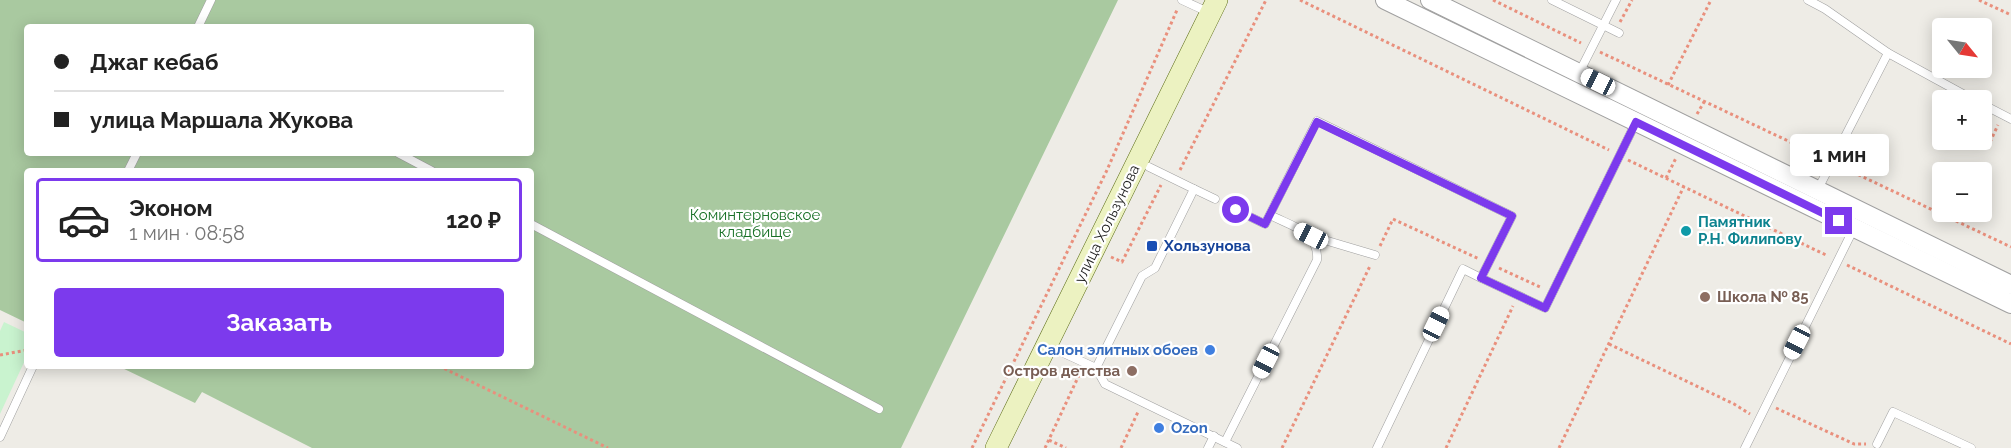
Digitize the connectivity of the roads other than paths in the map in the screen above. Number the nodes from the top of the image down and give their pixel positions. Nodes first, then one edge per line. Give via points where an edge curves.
1 (212, 0) edge
2 (1182, 0) edge
3 (1232, 0) edge
4 (1385, 0) edge
5 (1430, 0) edge
6 (1552, 0) edge
7 (1616, 0) edge
8 (1808, 0) edge
9 (1214, 7) edge
10 (200, 24) edge
11 (1603, 26) junction
12 (1619, 33) dead end
13 (1888, 53) junction
14 (1579, 73) junction
15 (1956, 90) edge
16 (1992, 109) edge
17 (2007, 117) edge
18 (1636, 122) junction
19 (404, 156) edge
20 (426, 168) edge
21 (1157, 171) junction
22 (1194, 189) junction
23 (1813, 198) junction
24 (1215, 199) dead end
25 (1236, 210) dead end
26 (1270, 215) junction
27 (534, 226) edge
28 (1854, 228) junction
29 (1311, 236) junction
30 (1101, 252) junction
31 (1375, 255) road end
32 (1481, 278) junction
33 (2011, 285) edge
34 (2011, 304) edge
35 (1059, 351) junction
36 (1096, 368) junction
37 (32, 369) edge
38 (879, 409) dead end
39 (1214, 436) junction
40 (0, 437) edge
41 (1225, 442) junction
42 (1877, 444) road end
43 (1952, 444) edge
44 (996, 448) edge
45 (1011, 448) edge
46 (1208, 448) edge
47 (1237, 448) edge
48 (1377, 448) edge
49 (1745, 448) edge
50 (1971, 448) edge

1 - 10 lane
2 - 9 lane
3 - 21 main road, улица Хользунова
4 - 18 street
5 - 14 street
6 - 11 lane
7 - 11 lane
8 - 13 lane
9 - 30 main road, улица Хользунова
11 - 12 lane
11 - 14 lane
13 - 15 lane
13 - 23 lane
14 - 23 street
16 - 17 lane
18 - 23 street
18 - 32 lane via 1545,308
19 - 20 lane
21 - 22 lane
21 - 30 main road, улица Хользунова
22 - 24 lane
22 - 36 lane via 1155,268 1142,276
23 - 28 street
23 - 33 street
25 - 26 lane via 1265,224
26 - 29 lane
26 - 32 lane via 1317,122 1512,216
27 - 38 lane
28 - 34 street
28 - 49 lane
29 - 31 lane
29 - 41 lane via 1318,250 1317,260
30 - 35 main road, улица Хользунова
30 - 44 main road, улица Хользунова
32 - 48 lane via 1463,269
35 - 36 lane
35 - 45 main road, улица Хользунова
36 - 39 lane via 1105,384
37 - 40 lane
39 - 41 lane
39 - 46 lane
41 - 47 lane
42 - 43 lane via 1893,412
43 - 50 lane

